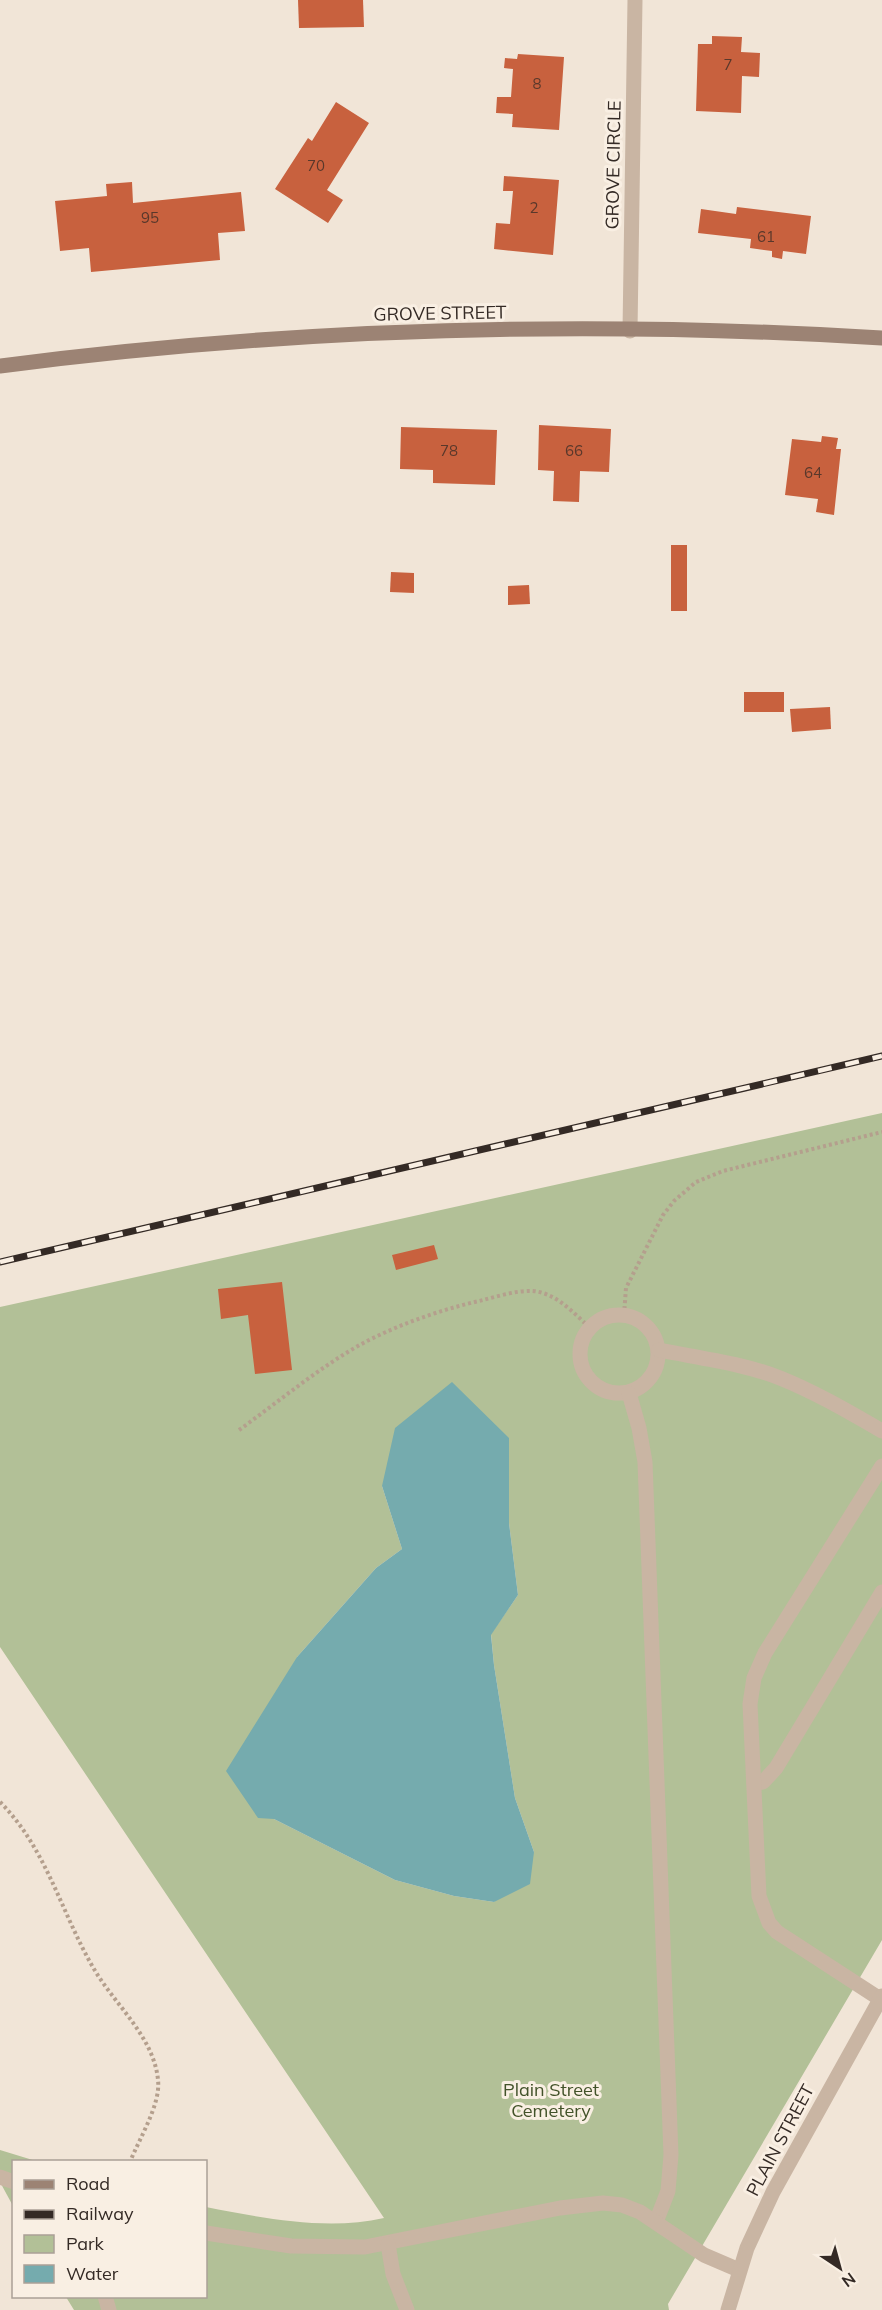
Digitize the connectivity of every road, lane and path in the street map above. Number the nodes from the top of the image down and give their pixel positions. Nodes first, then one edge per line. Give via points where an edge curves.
1 (635, 0) edge
2 (630, 330) junction
3 (882, 338) edge
4 (0, 366) edge
5 (882, 1132) edge
6 (624, 1315) junction
7 (590, 1328) junction
8 (659, 1350) junction
9 (629, 1393) junction
10 (239, 1430) dead end
11 (882, 1431) edge
12 (882, 1466) edge
13 (882, 1592) edge
14 (754, 1783) junction
15 (0, 1802) edge
16 (881, 1997) edge
17 (131, 2160) edge
18 (656, 2222) junction
19 (207, 2233) edge
20 (388, 2244) junction
21 (739, 2270) junction
22 (407, 2310) edge
23 (728, 2310) edge

1 - 2 street, GROVE CIRCLE
2 - 3 main road, GROVE STREET
2 - 4 main road, GROVE STREET via 357,334 154,349
5 - 6 path via 723,1171 696,1182 663,1215 626,1288
6 - 7 street via 606,1317
6 - 8 street via 643,1322 651,1330
7 - 9 street via 580,1357 589,1380 608,1392
7 - 10 path via 562,1303 534,1291 442,1310 366,1342
8 - 9 street via 659,1360 648,1382
8 - 11 street via 780,1378
9 - 18 street via 645,1462 671,2155 668,2190
12 - 14 street via 759,1665 750,1704
13 - 14 street via 776,1768 763,1782
14 - 16 street via 759,1896 769,1923 786,1939
15 - 17 path via 37,1849 93,1968 137,2030 156,2066 157,2096
16 - 21 street, PLAIN STREET via 782,2174
18 - 20 street via 622,2205 585,2204
18 - 21 street via 704,2255
19 - 20 street via 316,2248
20 - 22 street via 393,2274
21 - 23 street, PLAIN STREET

